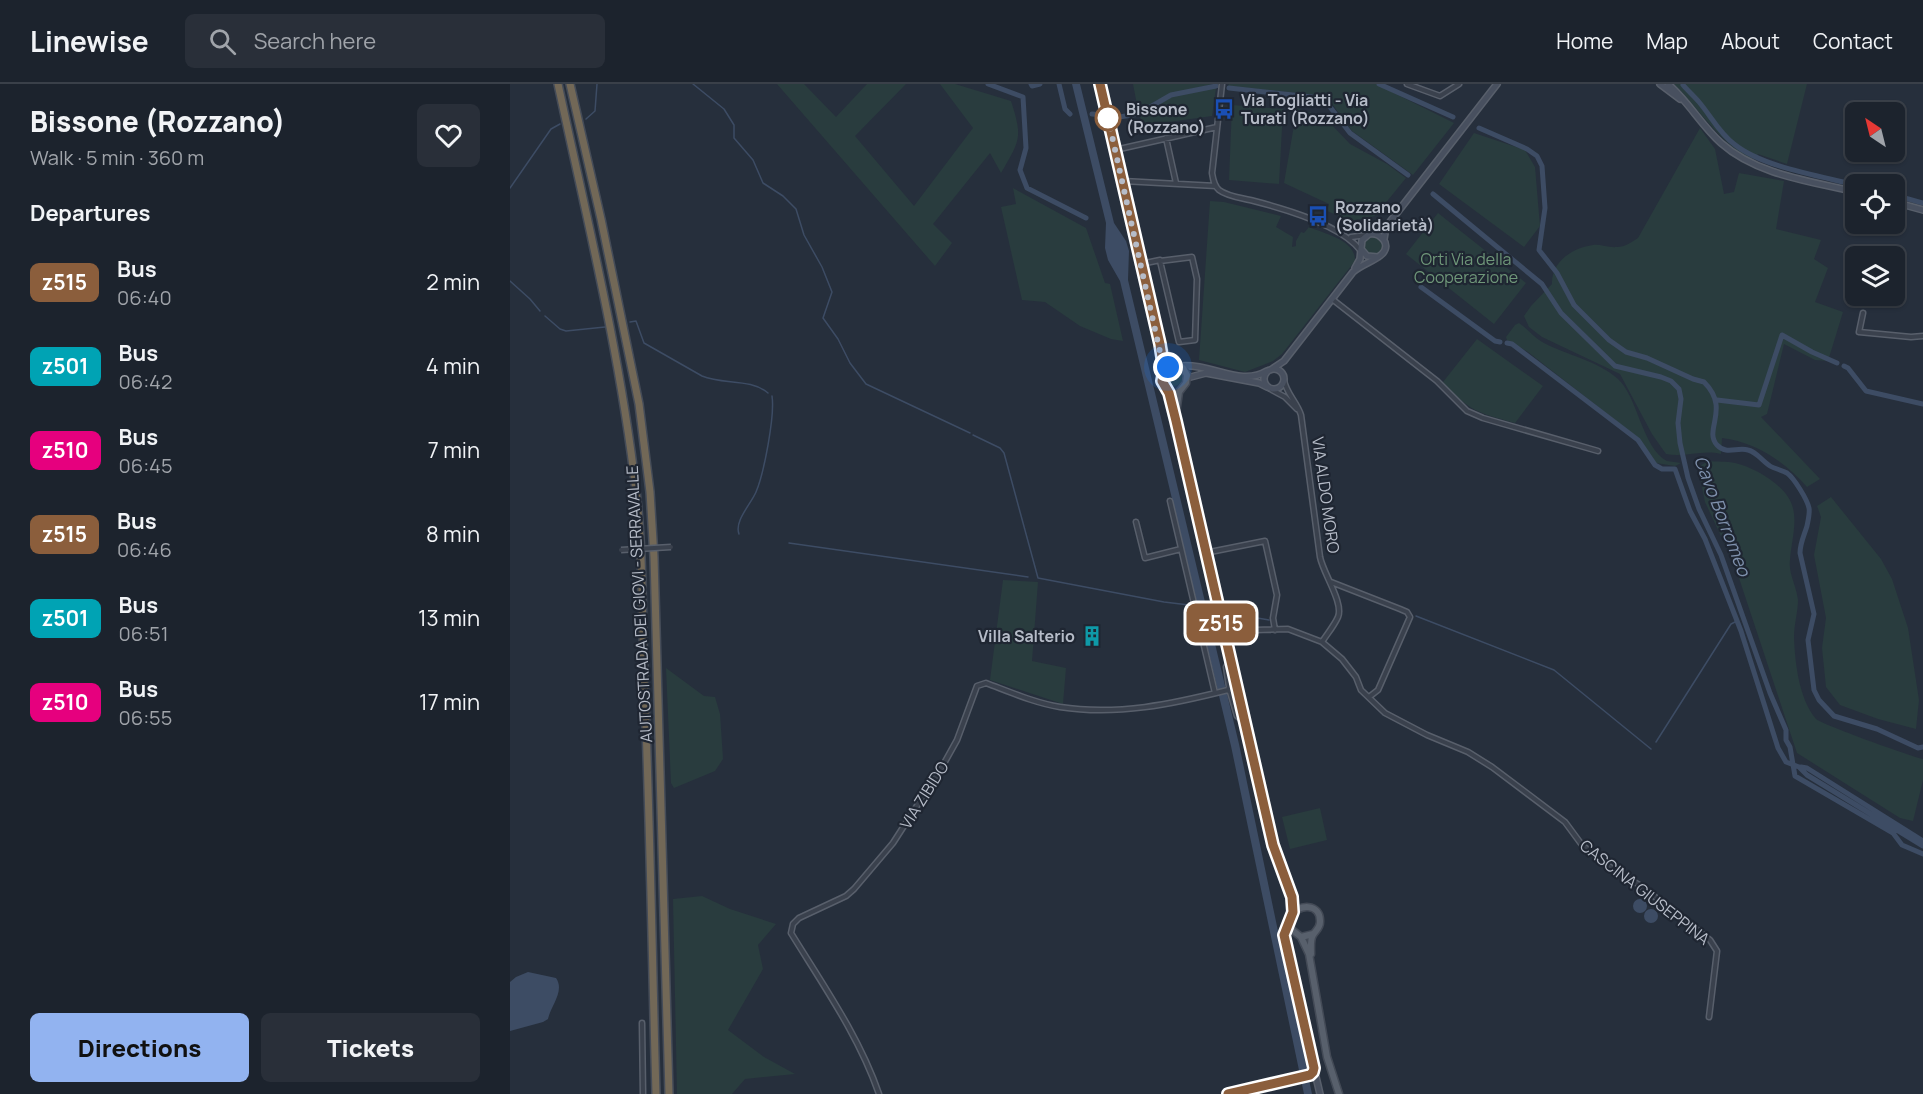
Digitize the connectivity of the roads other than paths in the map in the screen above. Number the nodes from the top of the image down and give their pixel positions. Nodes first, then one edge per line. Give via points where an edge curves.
1 (558, 84) edge
2 (570, 84) edge
3 (1100, 84) edge
4 (1222, 84) edge
5 (1407, 84) edge
6 (1459, 84) edge
7 (1497, 84) edge
8 (1660, 84) edge
9 (1668, 84) edge
10 (1695, 112) junction
11 (1217, 128) junction
12 (1167, 138) junction
13 (1115, 150) junction
14 (1123, 181) junction
15 (1176, 183) junction
16 (1217, 188) junction
17 (1845, 189) edge
18 (1905, 205) edge
19 (1923, 210) edge
20 (1386, 227) junction
21 (1371, 234) junction
22 (1347, 236) junction
23 (1384, 239) junction
24 (1362, 250) junction
25 (1378, 257) junction
26 (1160, 261) junction
27 (1140, 264) junction
28 (1353, 272) junction
29 (1332, 299) junction
30 (1863, 313) dead end
31 (1923, 336) edge
32 (1160, 344) junction
33 (1286, 358) junction
34 (1178, 366) junction
35 (1164, 370) junction
36 (1270, 370) junction
37 (1187, 378) junction
38 (1284, 378) junction
39 (1167, 387) junction
40 (1181, 388) junction
41 (1270, 388) junction
42 (1301, 415) junction
43 (1176, 421) junction
44 (1598, 451) dead end
45 (1170, 501) dead end
46 (1136, 522) dead end
47 (671, 547) dead end
48 (1181, 549) junction
49 (621, 550) dead end
50 (1205, 553) junction
51 (1330, 582) junction
52 (1275, 630) junction
53 (1223, 631) junction
54 (1322, 642) junction
55 (1230, 660) junction
56 (1228, 690) junction
57 (1215, 693) junction
58 (1369, 697) junction
59 (1244, 722) junction
60 (1291, 890) junction
61 (1305, 906) junction
62 (1293, 912) junction
63 (1290, 924) junction
64 (1313, 934) junction
65 (1301, 937) junction
66 (1311, 966) junction
67 (1709, 1017) dead end
68 (642, 1023) dead end
69 (1310, 1075) junction
70 (643, 1094) edge
71 (656, 1094) edge
72 (669, 1094) edge
73 (879, 1094) edge
74 (1228, 1094) edge
75 (1320, 1094) edge
76 (1339, 1094) edge

1 - 71 highway, AUTOSTRADA DEI GIOVI - SERRAVALLE via 610,326 636,494 648,762
2 - 72 highway, AUTOSTRADA DEI GIOVI - SERRAVALLE via 639,404 650,492
3 - 13 main road
4 - 11 street
5 - 6 street via 1440,96
7 - 20 street
8 - 10 street
9 - 10 street
10 - 17 street via 1718,140 1752,164
11 - 12 street
11 - 16 street via 1212,173
12 - 13 street
12 - 15 street
13 - 14 main road
14 - 15 street
14 - 27 main road
15 - 16 street
16 - 22 street via 1294,212
18 - 19 street
20 - 21 street
20 - 23 street
21 - 22 street
21 - 23 street
21 - 24 street via 1363,239
22 - 24 street
23 - 25 street via 1385,248
24 - 25 street via 1371,258
24 - 28 street
25 - 28 street
26 - 26 street via 1179,342 1195,340 1197,279 1192,257
26 - 27 street
27 - 32 main road
28 - 29 street
29 - 33 street
29 - 44 street via 1437,381 1467,411
30 - 31 street via 1859,332
32 - 34 main road
32 - 35 main road
33 - 36 street
33 - 38 street
34 - 35 main road
34 - 36 street via 1204,367 1247,378
34 - 37 main road
35 - 39 main road via 1162,378
36 - 38 street via 1280,370
36 - 41 street via 1263,378
37 - 40 main road
37 - 41 street, VIA ALDO MORO via 1206,373
38 - 41 street via 1280,387
38 - 42 street, VIA ALDO MORO
39 - 40 main road
39 - 43 main road
40 - 43 main road
41 - 42 street, VIA ALDO MORO via 1290,401
42 - 51 street, VIA ALDO MORO via 1320,557
43 - 50 main road
45 - 48 street
46 - 48 street via 1145,558
47 - 49 street, bridge
48 - 57 street
50 - 52 street via 1265,541 1276,589
50 - 53 main road
51 - 54 street, VIA ALDO MORO via 1340,610
51 - 58 street via 1407,612 1410,617 1378,690
52 - 53 street, CASCINA GIUSEPPINA
52 - 54 street, CASCINA GIUSEPPINA via 1294,630
53 - 55 main road
54 - 58 street, CASCINA GIUSEPPINA via 1349,666
55 - 56 street via 1226,667
55 - 59 main road
56 - 57 street, VIA ZIBIDO
56 - 59 street via 1237,716
57 - 73 street, VIA ZIBIDO via 1145,708 1088,709 1046,704 986,683 976,686 957,740 893,843 846,896 799,918 792,927 791,933 862,1051
58 - 67 street, CASCINA GIUSEPPINA via 1385,713 1468,752 1500,772 1565,822 1582,845 1710,940 1717,951
59 - 60 main road via 1273,845
60 - 61 main road
60 - 62 main road
61 - 62 main road
61 - 64 main road via 1316,911 1319,918
62 - 63 main road
63 - 65 main road
63 - 69 street via 1284,935 1314,1068
64 - 65 main road
64 - 66 main road
65 - 66 main road
66 - 76 main road via 1327,1057
68 - 70 street
69 - 74 street
69 - 75 street via 1316,1077

